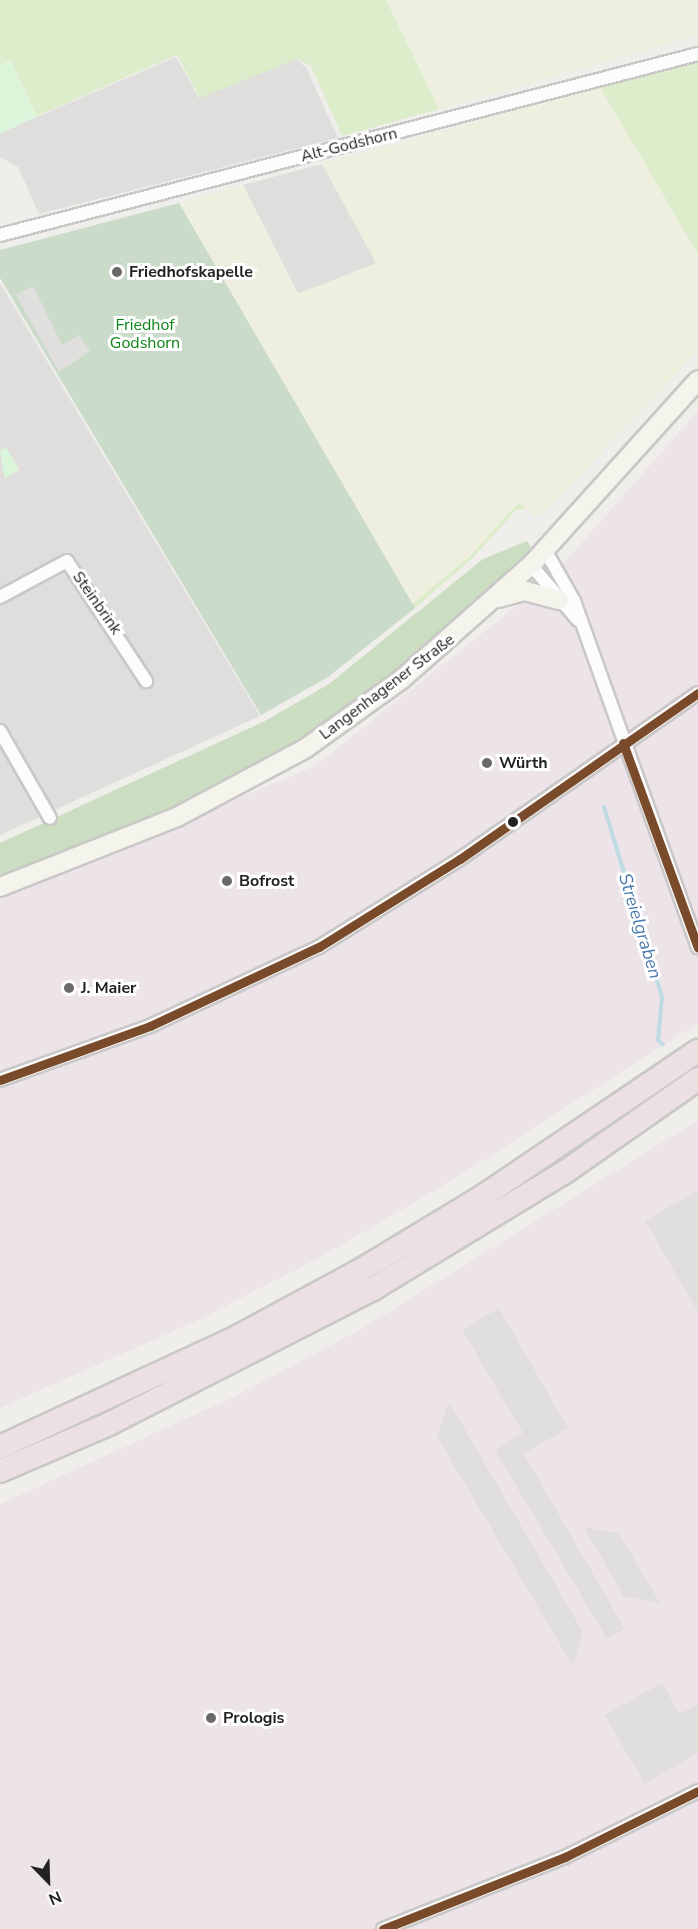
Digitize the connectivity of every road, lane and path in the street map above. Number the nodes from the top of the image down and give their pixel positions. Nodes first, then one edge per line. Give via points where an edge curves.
1 (698, 54) edge
2 (0, 235) edge
3 (698, 380) edge
4 (545, 550) junction
5 (531, 564) junction
6 (0, 597) edge
7 (496, 598) junction
8 (559, 600) junction
9 (578, 621) junction
10 (146, 681) dead end
11 (698, 693) edge
12 (0, 731) edge
13 (623, 743) junction
14 (50, 818) dead end
15 (0, 887) edge
16 (698, 948) edge
17 (698, 1051) edge
18 (698, 1079) edge
19 (0, 1080) edge
20 (0, 1447) edge
21 (0, 1471) edge
22 (698, 1791) edge
23 (383, 1929) edge

1 - 2 street, Alt-Godshorn
3 - 4 main road, Langenhagener Straße
4 - 5 main road, Langenhagener Straße
4 - 9 street via 574,601
5 - 7 main road, Langenhagener Straße
5 - 8 street
6 - 10 street, Steinbrink via 67,561
7 - 8 main road via 525,591
7 - 15 main road, Langenhagener Straße via 402,679 306,748 177,817
8 - 9 street
9 - 13 street
11 - 13 street
12 - 14 street
13 - 16 street
13 - 19 street via 460,860 319,947 158,1023
17 - 20 highway via 502,1185 361,1270 183,1363
18 - 21 highway via 565,1172 374,1289 119,1419
22 - 23 street via 555,1861

